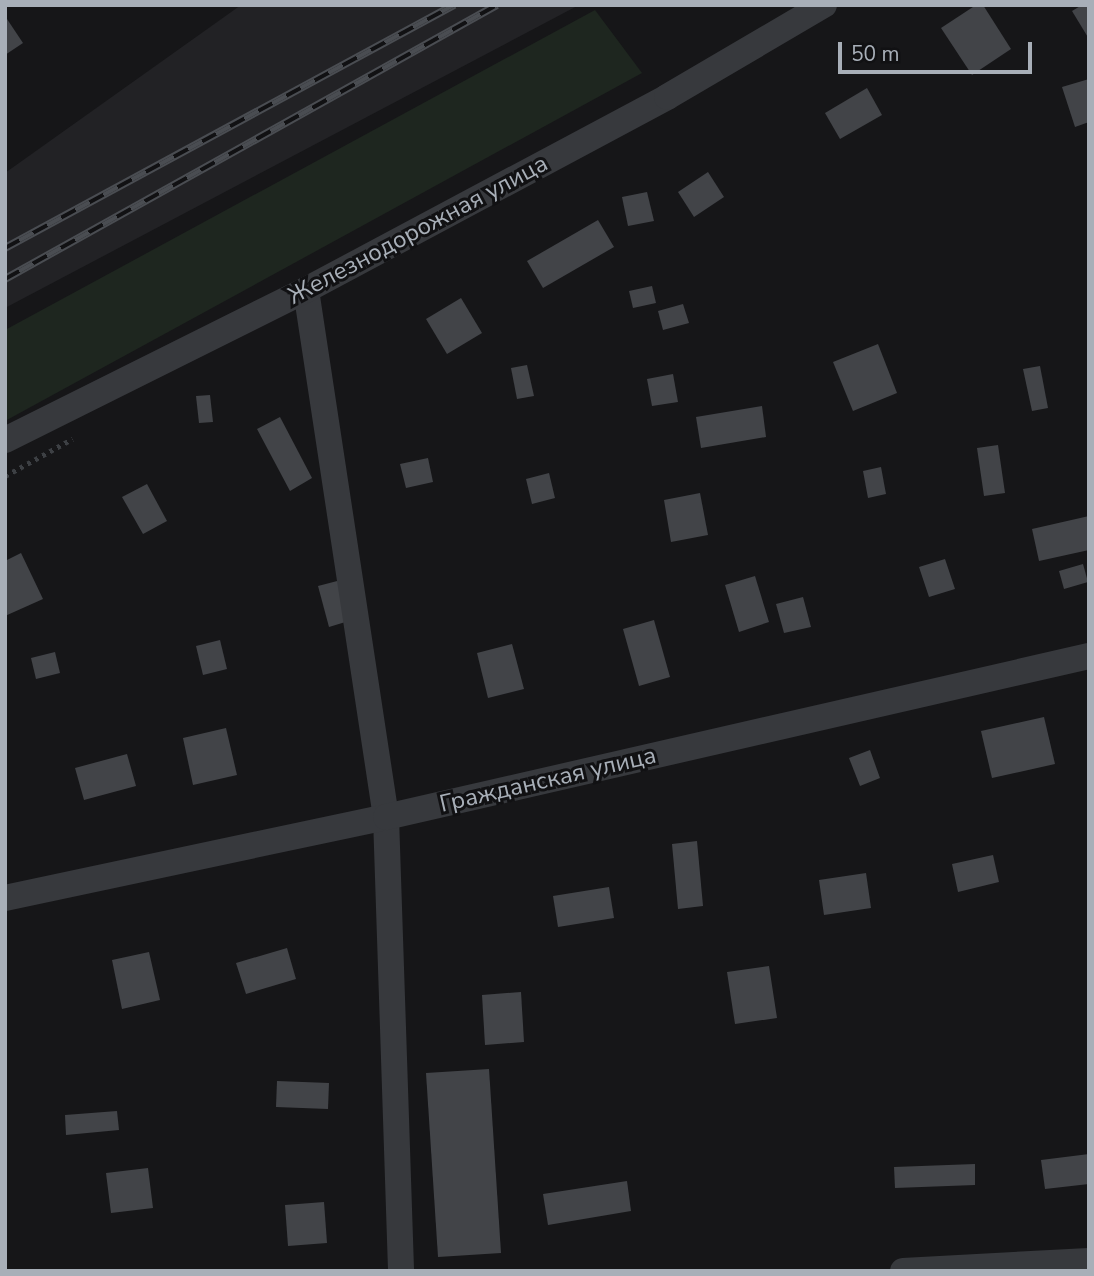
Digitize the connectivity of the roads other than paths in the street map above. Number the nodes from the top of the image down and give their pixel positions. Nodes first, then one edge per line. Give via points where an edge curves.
1 (824, 5) edge
2 (306, 290) junction
3 (5, 440) edge
4 (1089, 656) edge
5 (386, 817) junction
6 (5, 898) edge
7 (1089, 1261) edge
8 (401, 1271) edge
9 (903, 1271) edge

1 - 2 street, Железнодорожная улица via 667,97
2 - 3 street, Железнодорожная улица
2 - 5 street
4 - 5 street, Гражданская улица
5 - 6 street, Гражданская улица
5 - 8 street
7 - 9 street

